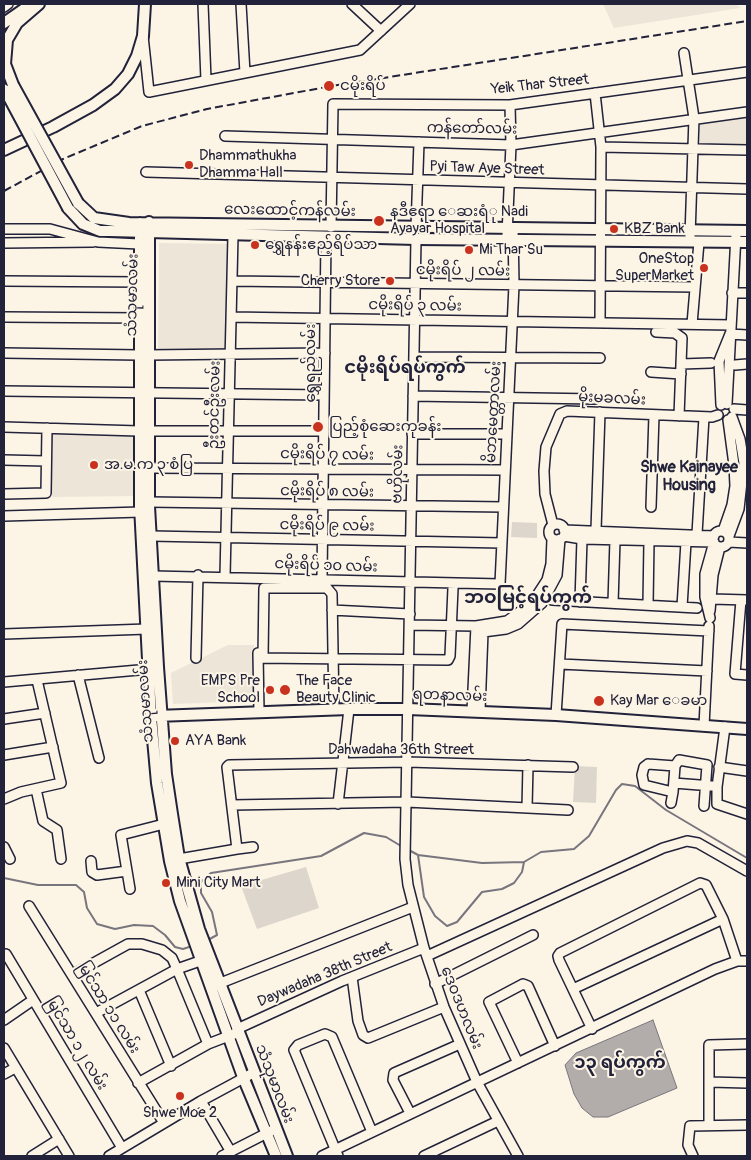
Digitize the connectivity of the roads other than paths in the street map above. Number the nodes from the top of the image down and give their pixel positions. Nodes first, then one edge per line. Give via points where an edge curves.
1 (8, 4) edge
2 (32, 4) edge
3 (39, 4) edge
4 (145, 4) edge
5 (203, 4) edge
6 (241, 4) edge
7 (352, 4) edge
8 (410, 4) edge
9 (4, 7) edge
10 (4, 23) edge
11 (381, 31) junction
12 (143, 36) junction
13 (684, 53) dead end
14 (747, 72) edge
15 (245, 73) junction
16 (4, 74) edge
17 (206, 80) junction
18 (689, 80) junction
19 (7, 88) edge
20 (595, 93) junction
21 (510, 105) junction
22 (747, 112) edge
23 (694, 118) junction
24 (599, 131) junction
25 (225, 136) dead end
26 (333, 139) junction
27 (419, 142) junction
28 (511, 145) junction
29 (601, 147) junction
30 (693, 149) junction
31 (4, 150) edge
32 (747, 150) edge
33 (146, 172) dead end
34 (332, 178) junction
35 (417, 180) junction
36 (509, 183) junction
37 (600, 185) junction
38 (692, 188) junction
39 (747, 189) edge
40 (144, 227) junction
41 (331, 227) junction
42 (416, 228) junction
43 (510, 228) junction
44 (4, 229) edge
45 (691, 230) junction
46 (365, 232) junction
47 (747, 232) edge
48 (599, 234) junction
49 (233, 235) junction
50 (736, 236) junction
51 (326, 237) junction
52 (416, 239) junction
53 (511, 239) junction
54 (98, 242) junction
55 (694, 242) junction
56 (747, 242) edge
57 (4, 243) edge
58 (139, 244) junction
59 (4, 281) edge
60 (232, 281) junction
61 (138, 282) junction
62 (325, 282) junction
63 (415, 284) junction
64 (514, 285) junction
65 (599, 287) junction
66 (695, 287) junction
67 (732, 293) junction
68 (747, 293) edge
69 (4, 317) edge
70 (231, 317) junction
71 (139, 318) junction
72 (325, 319) junction
73 (414, 319) junction
74 (512, 320) junction
75 (600, 322) junction
76 (692, 324) junction
77 (730, 330) junction
78 (656, 332) dead end
79 (747, 335) edge
80 (4, 353) edge
81 (325, 353) junction
82 (230, 354) junction
83 (143, 355) junction
84 (414, 356) junction
85 (510, 357) junction
86 (600, 358) dead end
87 (711, 363) dead end
88 (682, 364) junction
89 (747, 364) edge
90 (735, 365) dead end
91 (651, 372) dead end
92 (681, 374) junction
93 (4, 390) edge
94 (143, 393) junction
95 (229, 394) junction
96 (324, 395) junction
97 (413, 396) junction
98 (509, 397) junction
99 (595, 399) dead end
100 (747, 410) edge
101 (728, 411) junction
102 (600, 412) junction
103 (654, 414) junction
104 (679, 416) junction
105 (704, 417) junction
106 (4, 427) edge
107 (47, 428) junction
108 (143, 431) junction
109 (228, 431) junction
110 (324, 431) junction
111 (412, 434) junction
112 (507, 434) junction
113 (4, 460) edge
114 (46, 461) junction
115 (228, 467) junction
116 (148, 468) junction
117 (323, 468) junction
118 (412, 469) junction
119 (505, 470) junction
120 (4, 494) edge
121 (227, 504) junction
122 (323, 505) junction
123 (145, 506) junction
124 (411, 506) junction
125 (504, 507) junction
126 (651, 508) dead end
127 (4, 516) edge
128 (554, 525) junction
129 (596, 530) junction
130 (697, 534) junction
131 (151, 536) junction
132 (560, 536) junction
133 (727, 536) junction
134 (226, 538) junction
135 (322, 539) junction
136 (582, 539) junction
137 (615, 540) junction
138 (411, 541) junction
139 (649, 541) junction
140 (686, 542) junction
141 (716, 542) junction
142 (502, 543) junction
143 (747, 543) edge
144 (198, 575) junction
145 (153, 576) junction
146 (225, 576) junction
147 (257, 577) junction
148 (322, 579) junction
149 (410, 582) junction
150 (498, 584) joint
151 (454, 588) dead end
152 (712, 599) junction
153 (552, 600) dead end
154 (744, 600) edge
155 (580, 602) junction
156 (613, 603) junction
157 (648, 605) junction
158 (682, 607) junction
159 (697, 608) dead end
160 (332, 610) junction
161 (410, 614) junction
162 (710, 618) junction
163 (410, 625) junction
164 (452, 626) junction
165 (147, 629) junction
166 (479, 629) junction
167 (709, 631) junction
168 (4, 634) edge
169 (196, 658) dead end
170 (261, 658) junction
171 (334, 659) junction
172 (409, 660) junction
173 (560, 664) junction
174 (150, 668) junction
175 (707, 671) junction
176 (78, 675) junction
177 (747, 675) edge
178 (37, 680) junction
179 (4, 682) edge
180 (334, 709) junction
181 (349, 709) junction
182 (408, 709) junction
183 (476, 711) junction
184 (259, 712) junction
185 (45, 713) junction
186 (556, 715) junction
187 (151, 716) junction
188 (162, 716) junction
189 (4, 719) edge
190 (704, 726) junction
191 (725, 727) junction
192 (747, 729) edge
193 (53, 747) junction
194 (4, 755) edge
195 (98, 758) dead end
196 (408, 762) junction
197 (342, 763) junction
198 (528, 765) junction
199 (675, 766) junction
200 (573, 767) dead end
201 (719, 768) junction
202 (747, 771) edge
203 (706, 786) junction
204 (674, 787) junction
205 (717, 787) junction
206 (36, 789) junction
207 (4, 799) edge
208 (407, 802) junction
209 (671, 803) dead end
210 (338, 804) junction
211 (232, 806) junction
212 (704, 806) dead end
213 (527, 808) junction
214 (568, 810) dead end
215 (747, 814) edge
216 (164, 824) junction
217 (4, 847) edge
218 (253, 847) dead end
219 (237, 849) junction
220 (61, 858) dead end
221 (10, 860) dead end
222 (175, 860) junction
223 (91, 861) dead end
224 (128, 871) junction
225 (747, 871) edge
226 (130, 889) dead end
227 (29, 906) dead end
228 (413, 907) junction
229 (722, 919) junction
230 (533, 935) dead end
231 (425, 952) junction
232 (6, 954) dead end
233 (202, 957) junction
234 (742, 961) edge
235 (177, 969) junction
236 (72, 975) junction
237 (352, 977) junction
238 (435, 984) junction
239 (215, 985) junction
240 (574, 989) junction
241 (139, 990) junction
242 (33, 1000) junction
243 (444, 1007) junction
244 (96, 1014) junction
245 (4, 1020) edge
246 (592, 1029) junction
247 (234, 1033) junction
248 (208, 1044) junction
249 (460, 1044) junction
250 (747, 1044) edge
251 (555, 1046) junction
252 (4, 1048) edge
253 (518, 1063) junction
254 (171, 1066) junction
255 (15, 1068) junction
256 (4, 1074) edge
257 (248, 1075) junction
258 (477, 1082) junction
259 (710, 1082) junction
260 (138, 1083) junction
261 (747, 1083) edge
262 (201, 1101) junction
263 (410, 1113) junction
264 (498, 1121) junction
265 (164, 1124) junction
266 (709, 1125) junction
267 (747, 1125) edge
268 (270, 1131) junction
269 (372, 1132) junction
270 (59, 1140) junction
271 (122, 1148) junction
272 (337, 1153) edge
273 (226, 1154) edge
274 (32, 1156) edge
275 (69, 1156) edge
276 (109, 1156) edge
277 (276, 1156) edge
278 (287, 1156) edge
279 (322, 1156) edge
280 (424, 1156) edge
281 (518, 1156) edge
282 (692, 1156) edge

1 - 9 street
2 - 10 main road
3 - 19 main road via 17,23 8,40
4 - 12 main road
5 - 17 street
6 - 15 street
7 - 11 street
8 - 11 street
11 - 15 street via 360,50
12 - 17 street via 148,92
12 - 31 main road via 128,74 115,89 53,127
13 - 18 street
14 - 18 street, Yeik Thar Street
15 - 17 street
16 - 19 main road, လေးထောင့်ကန်လမ်း
18 - 20 street, Yeik Thar Street
18 - 23 street
19 - 40 main road, လေးထောင့်ကန်လမ်း, bridge via 83,224 100,231
20 - 21 street, Yeik Thar Street
20 - 24 street
21 - 26 street, Yeik Thar Street via 334,104
21 - 28 street, မိဘမေတ္တာလမ်း
22 - 23 street, ကန်တော်လမ်း
23 - 24 street, ကန်တော်လမ်း
23 - 30 street
24 - 28 street, ကန်တော်လမ်း
24 - 29 street
25 - 26 street, ကန်တော်လမ်း
26 - 27 street, ကန်တော်လမ်း
26 - 34 street
27 - 28 street, ကန်တော်လမ်း
27 - 35 street
28 - 36 street, မိဘမေတ္တာလမ်း
29 - 30 street
29 - 37 street
30 - 32 street
30 - 38 street
33 - 34 street, Pyi Taw Aye Street
34 - 35 street, Pyi Taw Aye Street
34 - 41 street
35 - 36 street, Pyi Taw Aye Street
35 - 42 street
36 - 37 street, Pyi Taw Aye Street
36 - 43 street, မိဘမေတ္တာလမ်း
37 - 38 street, Pyi Taw Aye Street
37 - 48 street
38 - 39 street, Pyi Taw Aye Street
38 - 45 street
40 - 41 main road, လေးထောင့်ကန်လမ်း
40 - 49 main road, လေးထောင့်ကန်လမ်း
40 - 58 main road, သံသုမာလမ်း
40 - 83 main road, သံသုမာလမ်း
41 - 46 main road, လေးထောင့်ကန်လမ်း
42 - 43 main road, လေးထောင့်ကန်လမ်း
42 - 46 main road, လေးထောင့်ကန်လမ်း
42 - 52 main road
43 - 48 main road, လေးထောင့်ကန်လမ်း
43 - 53 street, မိဘမေတ္တာလမ်း
44 - 54 street via 50,228
45 - 48 main road, လေးထောင့်ကန်လမ်း
45 - 50 main road, လေးထောင့်ကန်လမ်း
45 - 55 street
46 - 51 main road, လေးထောင့်ကန်လမ်း
46 - 52 main road, လေးထောင့်ကန်လမ်း
47 - 50 main road, လေးထောင့်ကန်လမ်း
48 - 53 main road, လေးထောင့်ကန်လမ်း
48 - 55 main road, လေးထောင့်ကန်လမ်း
48 - 65 street
49 - 51 main road, လေးထောင့်ကန်လမ်း
49 - 60 street, ဦးတင်ဦးလမ်း
50 - 55 main road, လေးထောင့်ကန်လမ်း
50 - 56 main road, လေးထောင့်ကန်လမ်း
50 - 67 street
51 - 62 street, ရွှေရည်လမ်း
52 - 53 main road, လေးထောင့်ကန်လမ်း
52 - 63 street, ဗဟိုလမ်း
53 - 64 street, မိဘမေတ္တာလမ်း
54 - 57 street
54 - 58 street
55 - 66 street
58 - 61 main road, သံသုမာလမ်း
59 - 61 street
60 - 62 street, ငမိုးရိပ် ၂ လမ်း
60 - 70 street, ဦးတင်ဦးလမ်း
61 - 71 main road, သံသုမာလမ်း
62 - 63 street, ငမိုးရိပ် ၂ လမ်း
62 - 72 street, ရွှေရည်လမ်း
63 - 64 street, ငမိုးရိပ် ၂ လမ်း
63 - 73 street, ဗဟိုလမ်း
64 - 65 street, ငမိုးရိပ် ၂ လမ်း
64 - 74 street, မိဘမေတ္တာလမ်း
65 - 66 street, ငမိုးရိပ် ၂ လမ်း
65 - 75 street
66 - 76 street
67 - 68 street
67 - 77 street
69 - 71 street
70 - 72 street, ငမိုးရိပ် ၃ လမ်း
70 - 82 street, ဦးတင်ဦးလမ်း
71 - 83 main road, သံသုမာလမ်း
72 - 73 street, ငမိုးရိပ် ၃ လမ်း
72 - 81 street, ရွှေရည်လမ်း
73 - 74 street, ငမိုးရိပ် ၃ လမ်း
73 - 84 street, ဗဟိုလမ်း
74 - 75 street, ငမိုးရိပ် ၃ လမ်း
74 - 85 street, မိဘမေတ္တာလမ်း
75 - 76 street, ငမိုးရိပ် ၃ လမ်း
76 - 77 street, ငမိုးရိပ် ၃ လမ်း
77 - 79 street, ငမိုးရိပ် ၃ လမ်း
77 - 101 street
78 - 88 street via 675,333 682,338
80 - 83 street
81 - 82 street
81 - 96 street, ရွှေရည်လမ်း
82 - 83 street
82 - 95 street, ဦးတင်ဦးလမ်း
83 - 94 main road, သံသုမာလမ်း
84 - 85 street
84 - 97 street, ဗဟိုလမ်း
85 - 86 street
85 - 98 street, မိဘမေတ္တာလမ်း
87 - 88 street
88 - 92 street
89 - 90 street
91 - 92 street
92 - 104 street
93 - 94 street
94 - 95 street
94 - 108 main road, သံသုမာလမ်း
95 - 96 street
95 - 109 street, ဦးတင်ဦးလမ်း
96 - 110 street, ရွှေရည်လမ်း
97 - 98 street
97 - 111 street, ဗဟိုလမ်း
98 - 99 street
98 - 112 street, မိဘမေတ္တာလမ်း
100 - 101 street
101 - 105 street, မိုးမခလမ်း via 722,420 718,415
101 - 133 street via 735,486
102 - 103 street, မိုးမခလမ်း
102 - 128 street, မိုးမခလမ်း via 567,411 560,414 554,423 546,447 544,471 545,494
102 - 129 street
103 - 104 street, မိုးမခလမ်း
103 - 126 street
104 - 105 street, မိုးမခလမ်း
105 - 130 street
106 - 107 street
107 - 108 street
107 - 114 street
108 - 109 street
108 - 116 main road, သံသုမာလမ်း
108 - 123 main road, သံသုမာလမ်း
109 - 110 street
109 - 115 street, ဦးတင်ဦးလမ်း
110 - 117 street, ရွှေရည်လမ်း
111 - 112 street
111 - 118 street, ဗဟိုလမ်း
112 - 119 street, မိဘမေတ္တာလမ်း
113 - 114 street
114 - 120 street via 46,494
115 - 116 street, ငမိုးရိပ် ၇ လမ်း
115 - 117 street, ငမိုးရိပ် ၇ လမ်း
115 - 121 street, ဦးတင်ဦးလမ်း
116 - 123 main road, သံသုမာလမ်း
117 - 118 street, ငမိုးရိပ် ၇ လမ်း
117 - 122 street, ရွှေရည်လမ်း
118 - 119 street, ငမိုးရိပ် ၇ လမ်း
118 - 124 street, ဗဟိုလမ်း
119 - 125 street, မိဘမေတ္တာလမ်း
121 - 122 street, ငမိုးရိပ် ၈ လမ်း
121 - 123 street, ငမိုးရိပ် ၈ လမ်း
121 - 134 street, ဦးတင်ဦးလမ်း
122 - 124 street, ငမိုးရိပ် ၈ လမ်း
122 - 135 street, ရွှေရည်လမ်း
123 - 127 street, ငမိုးရိပ် ၈ လမ်း
123 - 131 main road, သံသုမာလမ်း
123 - 165 main road, သံသုမာလမ်း
124 - 125 street, ငမိုးရိပ် ၈ လမ်း
124 - 138 street, ဗဟိုလမ်း
125 - 142 street, မိဘမေတ္တာလမ်း
128 - 132 street via 561,526
128 - 132 street via 549,532
129 - 130 street
129 - 132 street
130 - 141 street
131 - 134 street, ငမိုးရိပ် ၉ လမ်း
131 - 145 main road, သံသုမာလမ်း
132 - 136 street
132 - 166 street via 547,580 532,603 507,621
133 - 141 street via 717,532
133 - 141 street via 725,547
133 - 143 street
134 - 135 street, ငမိုးရိပ် ၉ လမ်း
134 - 146 street, ဦးတင်ဦးလမ်း
135 - 138 street, ငမိုးရိပ် ၉ လမ်း
135 - 148 street, ရွှေရည်လမ်း
136 - 137 street
136 - 155 street
137 - 139 street
137 - 156 street
138 - 142 street, ငမိုးရိပ် ၉ လမ်း
138 - 149 street, ဗဟိုလမ်း
139 - 140 street
139 - 157 street
140 - 141 street
140 - 158 street
141 - 152 street
141 - 162 street via 705,574 704,597
142 - 150 street, မိဘမေတ္တာလမ်း via 502,582
144 - 145 street, ငမိုးရိပ် ၁၀ လမ်း
144 - 146 street, ငမိုးရိပ် ၁၀ လမ်း
144 - 169 street
145 - 188 main road, သံသုမာလမ်း
146 - 147 street, ငမိုးရိပ် ၁၀ လမ်း
147 - 148 street, ငမိုးရိပ် ၁၀ လမ်း
147 - 170 street
148 - 149 street, ငမိုးရိပ် ၁၀ လမ်း
149 - 150 street, ငမိုးရိပ် ၁၀ လမ်း
149 - 161 street, ဗဟိုလမ်း
151 - 164 street
152 - 154 street
152 - 162 street
153 - 155 street
154 - 177 street via 735,674
155 - 156 street
156 - 157 street
157 - 158 street
158 - 159 street
160 - 161 street
160 - 170 street via 332,594 327,588 264,588
160 - 171 street
161 - 163 street, ဗဟိုလမ်း
162 - 167 street
163 - 164 street
163 - 172 street, ဗဟိုလမ်း
164 - 166 street
164 - 172 street via 450,659
165 - 168 street
165 - 174 main road, သံသုမာလမ်း
166 - 183 street
167 - 173 street via 565,623
167 - 175 street
170 - 171 street
170 - 184 street
171 - 172 street
171 - 180 street
172 - 182 street, ဗဟိုလမ်း
173 - 175 street
173 - 186 street
174 - 176 street
174 - 187 main road, သံသုမာလမ်း
175 - 190 street
176 - 178 street
176 - 195 street
178 - 179 street
178 - 185 street
180 - 181 main road, ရတနာလမ်း
180 - 184 main road, ရတနာလမ်း
181 - 182 main road, ရတနာလမ်း
181 - 197 street
182 - 183 main road, ရတနာလမ်း
182 - 196 street, ဗဟိုလမ်း
183 - 186 main road, ရတနာလမ်း
184 - 188 main road, ရတနာလမ်း
185 - 189 street
185 - 193 street
186 - 190 main road, ရတနာလမ်း
187 - 188 main road, ရတနာလမ်း
187 - 216 main road, သံသုမာလမ်း
188 - 222 main road, သံသုမာလမ်း
190 - 191 main road, ရတနာလမ်း
191 - 192 main road, ရတနာလမ်း
191 - 201 street
193 - 194 street
193 - 206 street via 61,783
196 - 197 street, Dahwadaha 36th Street
196 - 198 street, Dahwadaha 36th Street
196 - 208 street, ဗဟိုလမ်း
197 - 210 street
197 - 211 street, Dahwadaha 36th Street via 228,765
198 - 200 street, Dahwadaha 36th Street
198 - 213 street
199 - 203 street via 679,760 704,763 708,767
199 - 204 street
199 - 204 street via 646,764 642,775 646,787
201 - 202 street
201 - 205 street
203 - 204 street
203 - 205 street
203 - 212 street
204 - 209 street
205 - 215 street via 717,804
206 - 207 street
206 - 220 street via 43,821 57,830
208 - 210 street
208 - 213 street
208 - 228 street, ဒေဝဒဟလမ်း via 405,860
210 - 211 street
211 - 219 street
213 - 214 street
216 - 222 main road, သံသုမာလမ်း
216 - 224 street via 121,835
217 - 221 street
218 - 219 street
219 - 222 street
222 - 233 main road, သံသုမာလမ်း
223 - 224 street via 92,872 97,875
224 - 226 street
225 - 231 street, Daywadaha 38th Street via 698,842 687,841 663,848
227 - 236 street, မြင်သာ ၁၁ လမ်း
228 - 231 street, ဒေဝဒဟလမ်း
228 - 239 street
229 - 234 street
229 - 240 street
229 - 240 street via 706,885 700,883 560,953 558,956
230 - 238 street
231 - 237 street, Daywadaha 38th Street
231 - 238 street, ဒေဝဒဟလမ်း
232 - 242 street, မြင်သာ ၁၂ လမ်း
233 - 235 street
233 - 239 main road, သံသုမာလမ်း
234 - 246 street via 715,969
235 - 236 street via 172,958 162,950 128,944
235 - 241 street
235 - 248 street
236 - 244 street, မြင်သာ ၁၁ လမ်း
237 - 243 street via 358,1021 363,1035 368,1038
237 - 247 street, Daywadaha 38th Street
238 - 243 street, ဒေဝဒဟလမ်း
239 - 247 main road, သံသုမာလမ်း
240 - 246 street
241 - 244 street
241 - 254 street
242 - 245 street
242 - 271 street, မြင်သာ ၁၂ လမ်း
243 - 249 street, ဒေဝဒဟလမ်း
244 - 260 street, မြင်သာ ၁၁ လမ်း
246 - 251 street
247 - 248 street, Daywadaha 38th Street
247 - 257 main road, သံသုမာလမ်း
248 - 254 street, Daywadaha 38th Street
249 - 258 street, ဒေဝဒဟလမ်း
249 - 263 street via 394,1073 393,1080
250 - 259 street via 709,1045
251 - 253 street
251 - 253 street via 528,986 523,984 489,1002
252 - 255 street
253 - 258 street
254 - 260 street, Daywadaha 38th Street
255 - 256 street
255 - 270 street
257 - 262 street
257 - 268 main road, သံသုမာလမ်း
258 - 263 street
258 - 264 street, ဒေဝဒဟလမ်း
259 - 261 street
259 - 266 street
260 - 265 street, မြင်သာ ၁၁ လမ်း
262 - 265 street
262 - 273 street
263 - 269 street
264 - 280 street
264 - 281 street, ဒေဝဒဟလမ်း
265 - 271 street
266 - 267 street
266 - 282 street via 688,1128
268 - 273 street
268 - 277 main road, သံသုမာလမ်း
268 - 278 main road, သံသုမာလမ်း
269 - 272 street
269 - 272 street via 332,1037 325,1034 298,1045 294,1050
270 - 274 street
270 - 275 street
271 - 276 street
272 - 279 street

